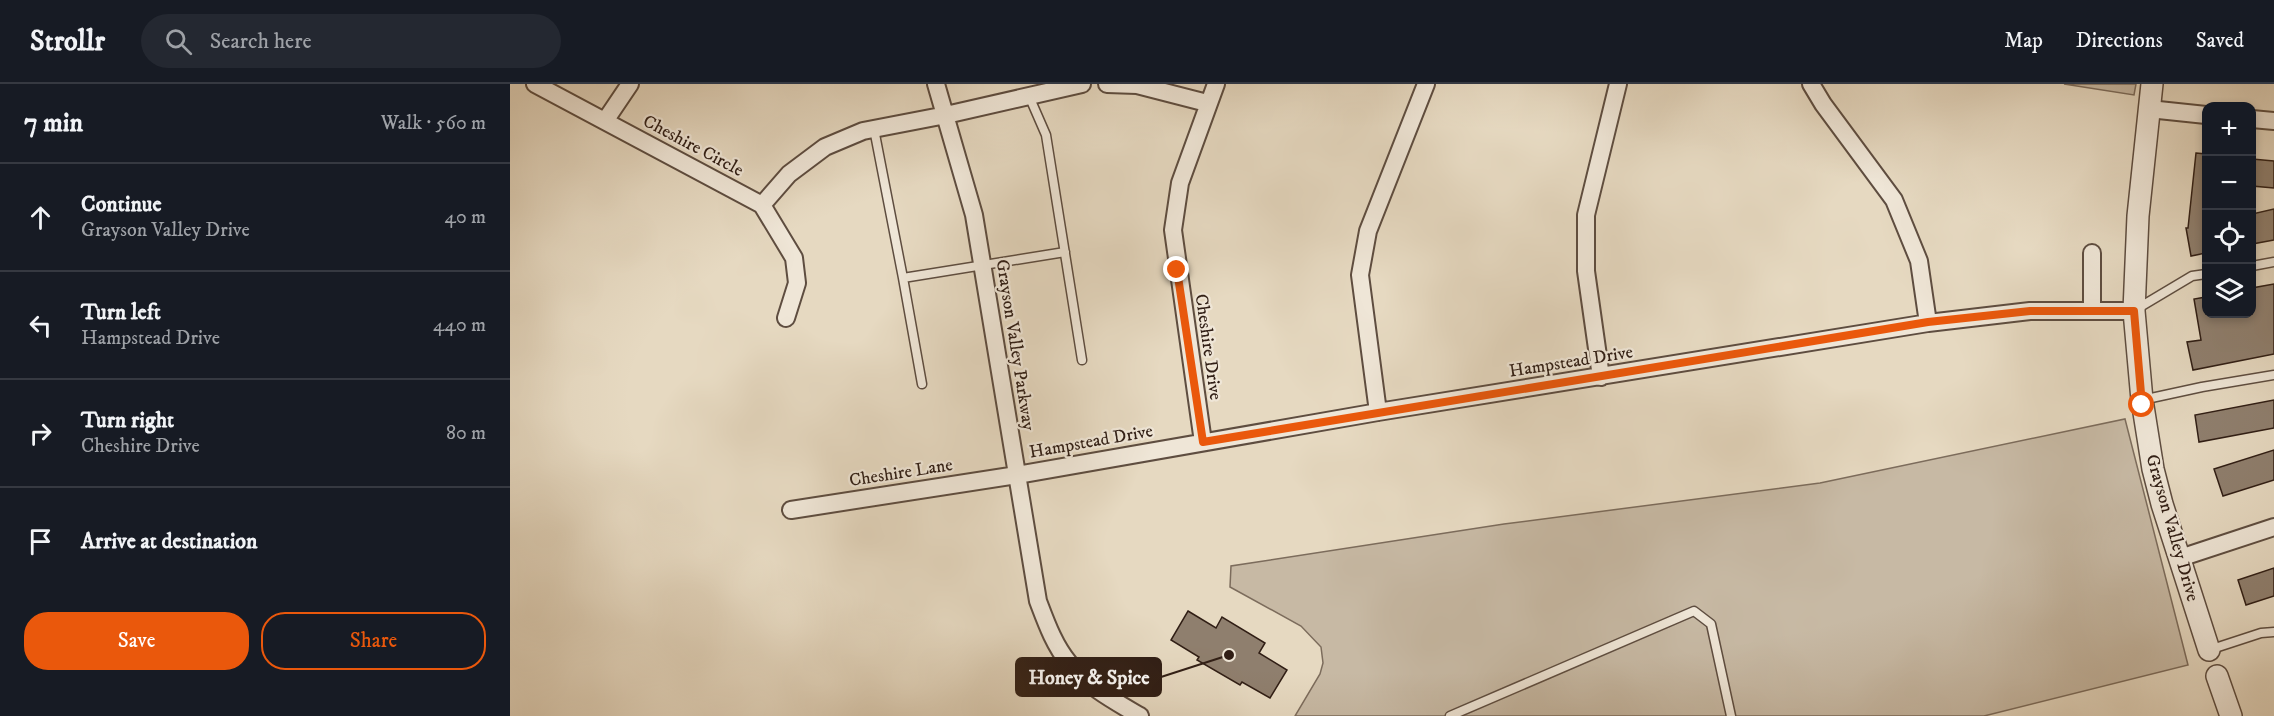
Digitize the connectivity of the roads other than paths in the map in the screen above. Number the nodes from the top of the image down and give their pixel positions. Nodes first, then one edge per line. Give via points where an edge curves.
1 (535, 84) edge
2 (630, 84) edge
3 (936, 84) edge
4 (1082, 84) edge
5 (1107, 84) edge
6 (1216, 84) edge
7 (1426, 84) edge
8 (1618, 84) edge
9 (1811, 84) edge
10 (2152, 84) edge
11 (1029, 96) junction
12 (1208, 103) junction
13 (2149, 109) junction
14 (946, 115) junction
15 (2202, 115) edge
16 (2256, 120) edge
17 (605, 121) junction
18 (2274, 122) edge
19 (874, 129) junction
20 (762, 205) junction
21 (1065, 252) junction
22 (2092, 253) dead end
23 (2274, 262) edge
24 (2256, 265) edge
25 (983, 267) junction
26 (2202, 275) edge
27 (903, 278) junction
28 (2092, 310) junction
29 (2134, 311) junction
30 (786, 318) dead end
31 (1928, 322) junction
32 (1082, 360) dead end
33 (2274, 375) edge
34 (1601, 376) junction
35 (922, 384) dead end
36 (2142, 400) junction
37 (1378, 412) junction
38 (1203, 442) junction
39 (1017, 475) junction
40 (791, 510) dead end
41 (2274, 527) edge
42 (2180, 558) junction
43 (2274, 632) edge
44 (2209, 650) junction
45 (2217, 676) joint
46 (1140, 716) edge
47 (1450, 716) edge
48 (1731, 716) edge
49 (2231, 716) edge

1 - 17 street, Cheshire Circle
2 - 17 street
3 - 14 street, Grayson Valley Parkway
4 - 11 street
5 - 12 street via 1137,85
6 - 12 street, Cheshire Drive
7 - 37 street via 1368,231 1360,275
8 - 34 street via 1586,215 1587,271
9 - 31 street via 1894,200 1919,261
10 - 13 street, Grayson Valley Drive
11 - 14 street
11 - 21 lane via 1046,135
12 - 38 street, Cheshire Drive via 1180,183 1173,230
13 - 15 street
13 - 29 street, Grayson Valley Drive via 2138,216
14 - 19 street
14 - 25 street, Grayson Valley Parkway via 974,215
16 - 18 street
17 - 20 street, Cheshire Circle
19 - 20 street via 825,147 789,174
19 - 27 lane
20 - 30 street via 794,258 796,283
21 - 25 lane
21 - 32 lane
22 - 28 street
23 - 24 lane
25 - 27 lane
25 - 39 street, Grayson Valley Parkway
26 - 29 lane via 2192,276
27 - 35 lane
28 - 29 street, Hampstead Drive
28 - 31 street, Hampstead Drive via 2030,311
29 - 36 street, Grayson Valley Drive
31 - 34 street, Hampstead Drive
33 - 36 lane
34 - 37 street, Hampstead Drive
36 - 42 street, Grayson Valley Drive via 2153,469
37 - 38 street, Hampstead Drive
38 - 39 street, Hampstead Drive
39 - 40 street, Cheshire Lane
39 - 46 street, Grayson Valley Parkway via 1038,601 1051,634 1069,664 1112,700
41 - 42 street
42 - 44 street, Grayson Valley Drive
43 - 44 lane
44 - 45 street, Grayson Valley Drive
45 - 49 street, Grayson Valley Drive
47 - 48 lane via 1694,611 1711,624

